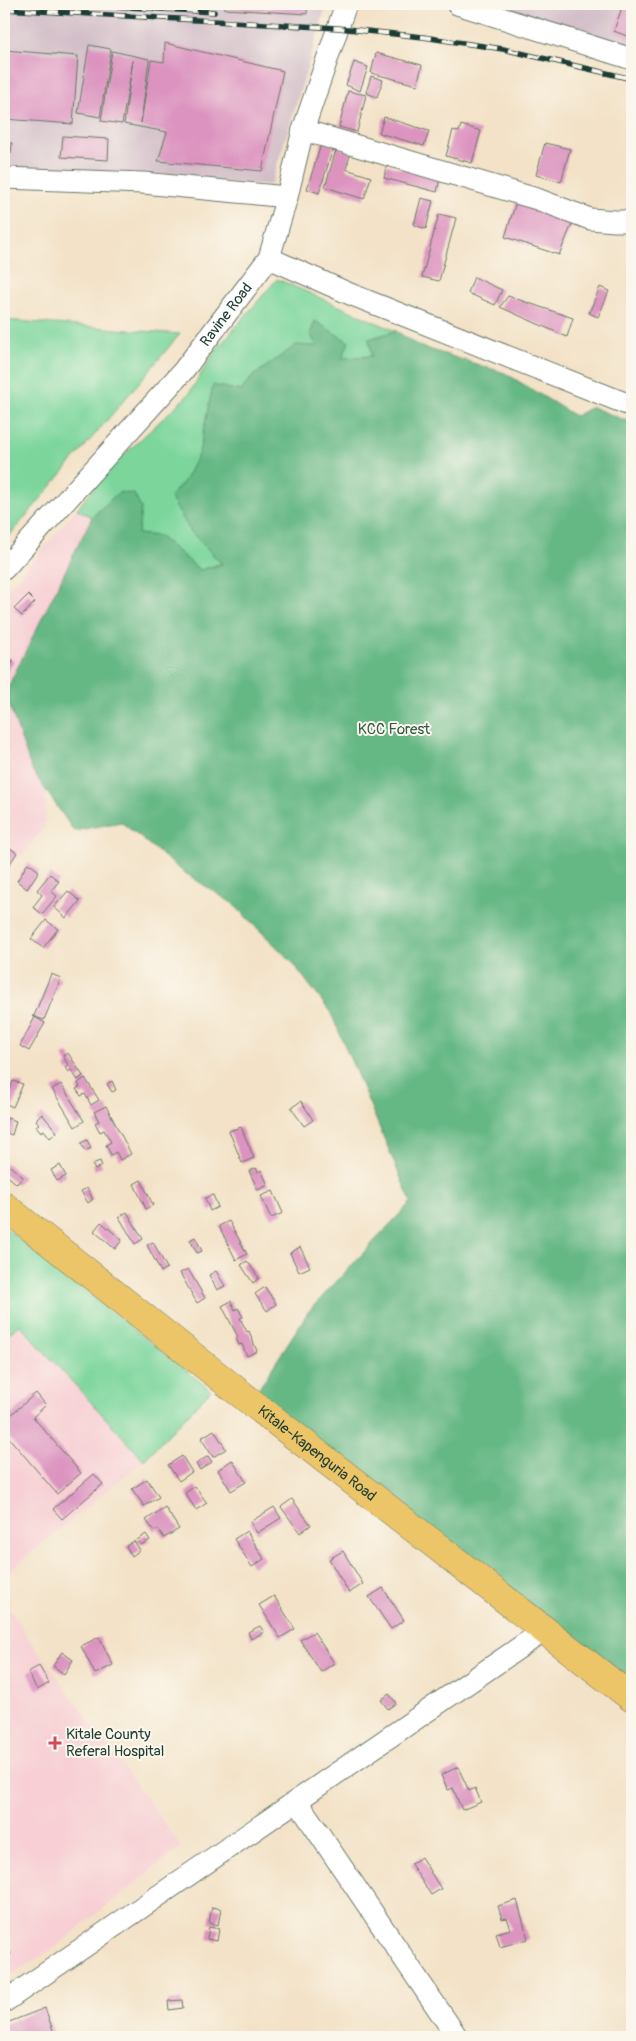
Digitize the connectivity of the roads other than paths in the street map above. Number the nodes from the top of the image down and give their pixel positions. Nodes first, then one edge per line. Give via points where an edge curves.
1 (346, 4) edge
2 (457, 4) edge
3 (632, 59) edge
4 (303, 130) junction
5 (4, 178) edge
6 (287, 197) junction
7 (632, 221) edge
8 (268, 258) junction
9 (632, 406) edge
10 (4, 569) edge
11 (4, 1206) edge
12 (545, 1630) junction
13 (632, 1698) edge
14 (297, 1801) junction
15 (4, 2002) edge
16 (457, 2037) edge

1 - 4 street, Ravine Road
2 - 3 street
4 - 6 street, Ravine Road
4 - 7 street via 537,199 590,219
5 - 6 street via 143,183
6 - 8 street, Ravine Road
8 - 9 street
8 - 10 street, Ravine Road via 183,372
11 - 12 highway, Kitale-Kapenguria Road
12 - 13 highway, Kitale-Kapenguria Road
12 - 14 street
14 - 15 street
14 - 16 street

